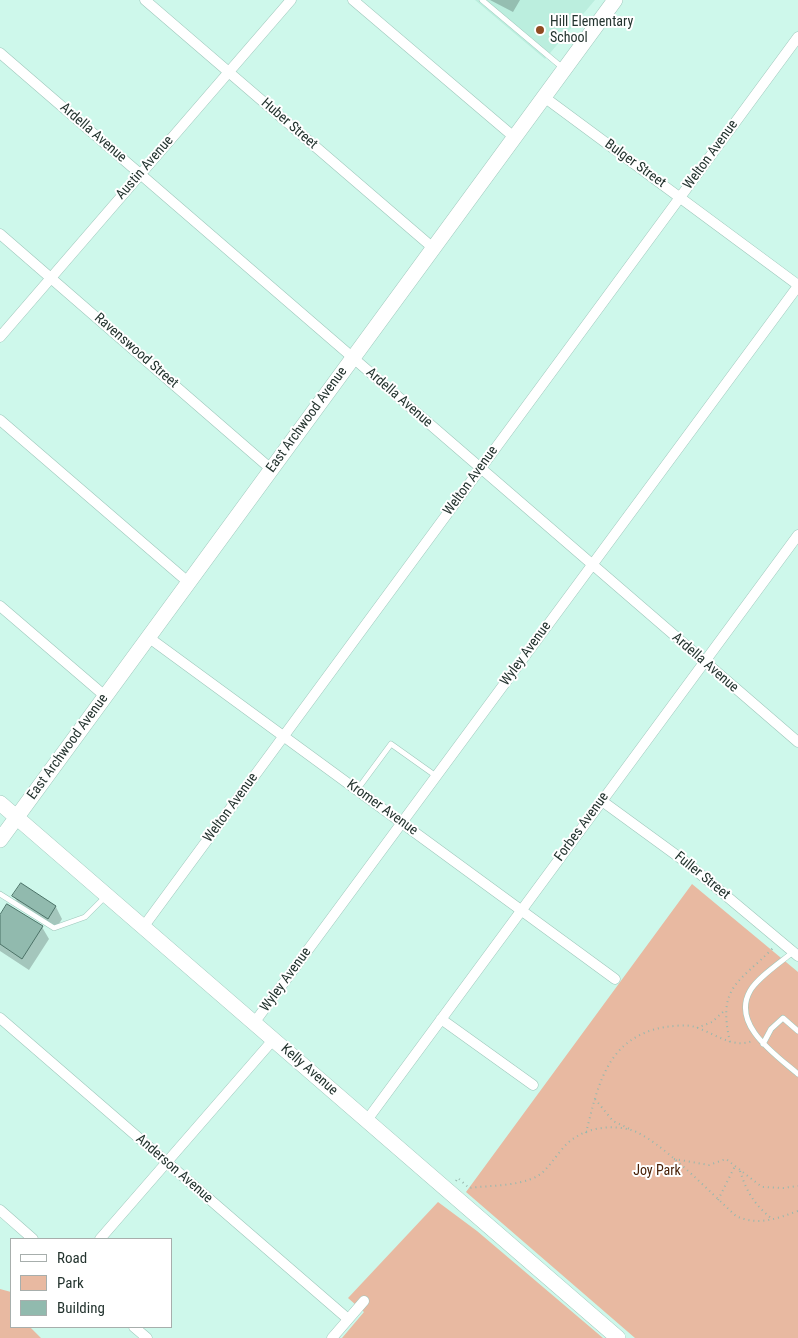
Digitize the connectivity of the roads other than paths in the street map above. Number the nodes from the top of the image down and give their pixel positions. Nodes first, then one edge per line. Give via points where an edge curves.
1 (145, 0) edge
2 (291, 0) edge
3 (353, 0) edge
4 (482, 0) edge
5 (615, 0) edge
6 (798, 37) edge
7 (0, 53) edge
8 (564, 69) junction
9 (229, 72) junction
10 (544, 96) junction
11 (514, 137) junction
12 (140, 174) junction
13 (680, 197) junction
14 (0, 234) edge
15 (432, 247) junction
16 (50, 278) junction
17 (798, 285) edge
18 (0, 337) edge
19 (352, 357) junction
20 (0, 420) edge
21 (480, 468) junction
22 (271, 469) junction
23 (798, 535) edge
24 (592, 565) junction
25 (188, 582) junction
26 (0, 606) edge
27 (148, 637) junction
28 (704, 662) junction
29 (105, 696) junction
30 (283, 736) junction
31 (798, 742) edge
32 (436, 776) junction
33 (357, 790) junction
34 (602, 801) junction
35 (0, 803) edge
36 (17, 817) junction
37 (402, 822) junction
38 (0, 840) edge
39 (0, 894) edge
40 (107, 895) junction
41 (521, 910) junction
42 (144, 926) junction
43 (796, 951) edge
44 (615, 979) dead end
45 (0, 1018) edge
46 (441, 1019) junction
47 (254, 1023) junction
48 (798, 1031) edge
49 (273, 1040) junction
50 (763, 1044) junction
51 (798, 1074) edge
52 (533, 1085) dead end
53 (367, 1120) junction
54 (167, 1164) junction
55 (0, 1210) edge
56 (32, 1238) edge
57 (101, 1238) edge
58 (364, 1301) dead end
59 (348, 1319) junction
60 (135, 1328) edge
61 (147, 1338) edge
62 (332, 1338) edge
63 (618, 1338) edge

1 - 9 street, Huber Street
2 - 9 street, Austin Avenue
3 - 11 street
4 - 8 lane
5 - 8 main road, East Archwood Avenue
6 - 13 street, Welton Avenue
7 - 12 street, Ardella Avenue
8 - 10 main road, East Archwood Avenue
9 - 12 street, Austin Avenue
9 - 15 street, Huber Street
10 - 11 main road, East Archwood Avenue
10 - 13 street, Bulger Street
11 - 15 main road, East Archwood Avenue
12 - 16 street, Austin Avenue
12 - 19 street, Ardella Avenue
13 - 17 street, Bulger Street
13 - 21 street, Welton Avenue
14 - 16 street, Ravenswood Street
15 - 19 main road, East Archwood Avenue
16 - 18 street, Austin Avenue
16 - 22 street, Ravenswood Street
17 - 24 street, Wyley Avenue
19 - 21 street, Ardella Avenue
19 - 22 main road, East Archwood Avenue
20 - 25 street
21 - 24 street, Ardella Avenue
21 - 30 street, Welton Avenue
22 - 25 main road, East Archwood Avenue
23 - 28 street, Forbes Avenue
24 - 28 street, Ardella Avenue
24 - 32 street, Wyley Avenue
25 - 27 main road, East Archwood Avenue
26 - 29 street
27 - 29 main road, East Archwood Avenue
27 - 30 street, Kromer Avenue
28 - 31 street, Ardella Avenue
28 - 34 street, Forbes Avenue
29 - 36 main road, East Archwood Avenue
30 - 33 street, Kromer Avenue
30 - 42 street, Welton Avenue
32 - 33 lane via 391,744
32 - 37 street, Wyley Avenue
33 - 37 street, Kromer Avenue
34 - 41 street, Forbes Avenue
34 - 43 street, Fuller Street via 694,868
35 - 36 main road, Kelly Avenue
36 - 38 main road, East Archwood Avenue
36 - 40 main road, Kelly Avenue
37 - 41 street, Kromer Avenue
37 - 47 street, Wyley Avenue
39 - 40 lane via 54,928 85,917
40 - 42 main road, Kelly Avenue
41 - 44 street, Kromer Avenue
41 - 46 street, Forbes Avenue
42 - 47 main road, Kelly Avenue
43 - 50 lane via 750,990 745,1004 748,1020
45 - 54 street, Anderson Avenue
46 - 52 street
46 - 53 street, Forbes Avenue
47 - 49 main road, Kelly Avenue
48 - 50 lane via 783,1018 771,1028
49 - 53 main road, Kelly Avenue
49 - 54 street
50 - 51 lane
53 - 63 main road, Kelly Avenue
54 - 57 street
54 - 59 street, Anderson Avenue
55 - 56 street
58 - 59 street
59 - 62 street
60 - 61 street

